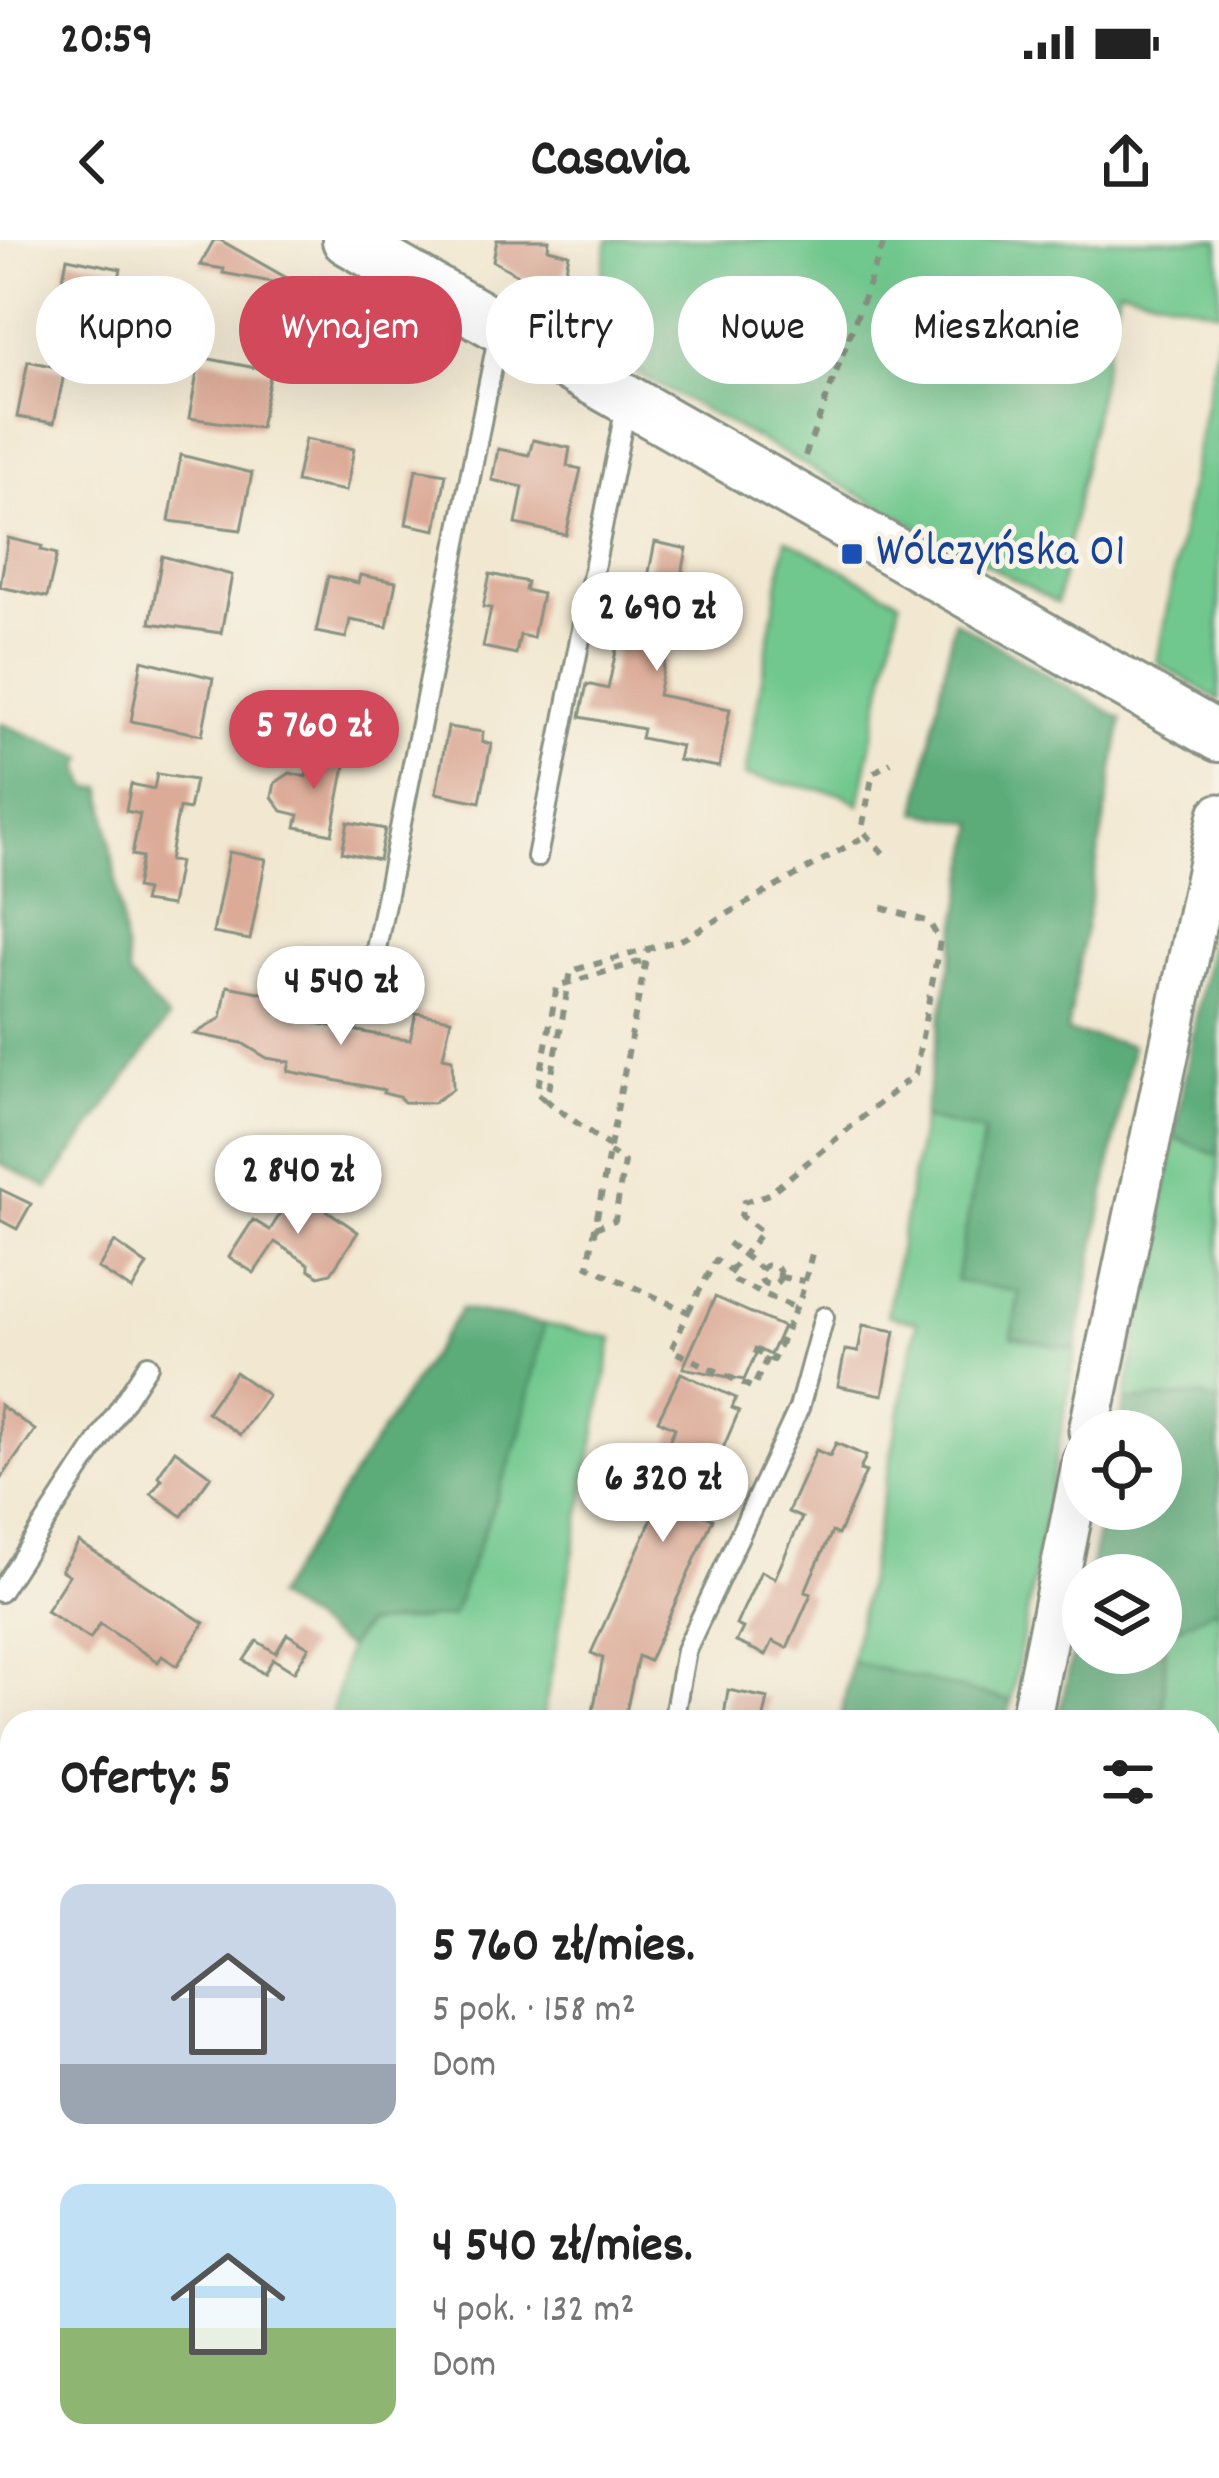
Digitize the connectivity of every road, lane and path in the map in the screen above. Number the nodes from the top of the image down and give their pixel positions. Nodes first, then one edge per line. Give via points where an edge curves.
1 (346, 240) edge
2 (885, 240) edge
3 (486, 320) edge
4 (489, 384) edge
5 (597, 384) edge
6 (627, 401) junction
7 (791, 494) junction
8 (1219, 737) edge
9 (890, 762) dead end
10 (1219, 814) edge
11 (867, 835) junction
12 (883, 853) dead end
13 (537, 856) dead end
14 (874, 905) dead end
15 (648, 948) junction
16 (646, 961) junction
17 (373, 964) dead end
18 (568, 982) junction
19 (610, 1149) junction
20 (595, 1228) junction
21 (728, 1243) dead end
22 (814, 1246) dead end
23 (743, 1255) junction
24 (730, 1270) junction
25 (760, 1270) junction
26 (780, 1277) junction
27 (804, 1281) junction
28 (796, 1308) junction
29 (688, 1312) junction
30 (824, 1317) dead end
31 (753, 1350) dead end
32 (767, 1358) junction
33 (148, 1366) dead end
34 (1093, 1410) edge
35 (1069, 1530) edge
36 (0, 1592) edge
37 (675, 1710) edge
38 (1032, 1710) edge

1 - 3 street
2 - 7 path
4 - 17 lane
5 - 6 street
6 - 7 street
6 - 13 lane
7 - 8 street
9 - 11 path via 873,772
10 - 34 street
11 - 12 path
11 - 15 path via 682,939
14 - 23 path via 929,922 940,941 915,1074 769,1194 744,1202 741,1216 762,1232
15 - 16 path
15 - 18 path via 571,971
16 - 18 path
16 - 19 path
18 - 19 path via 557,986 537,1093
19 - 20 path
19 - 20 path via 624,1162 615,1220
20 - 29 path via 588,1266
21 - 23 path
22 - 27 path
23 - 24 path
23 - 25 path
24 - 28 path via 731,1280
24 - 29 path via 716,1259
25 - 26 path via 775,1266
25 - 26 path via 766,1285
26 - 27 path
27 - 28 path
28 - 32 path via 773,1360
29 - 32 path via 671,1350 753,1388
30 - 37 lane via 799,1408 686,1650
31 - 32 path
33 - 36 lane
35 - 38 street

